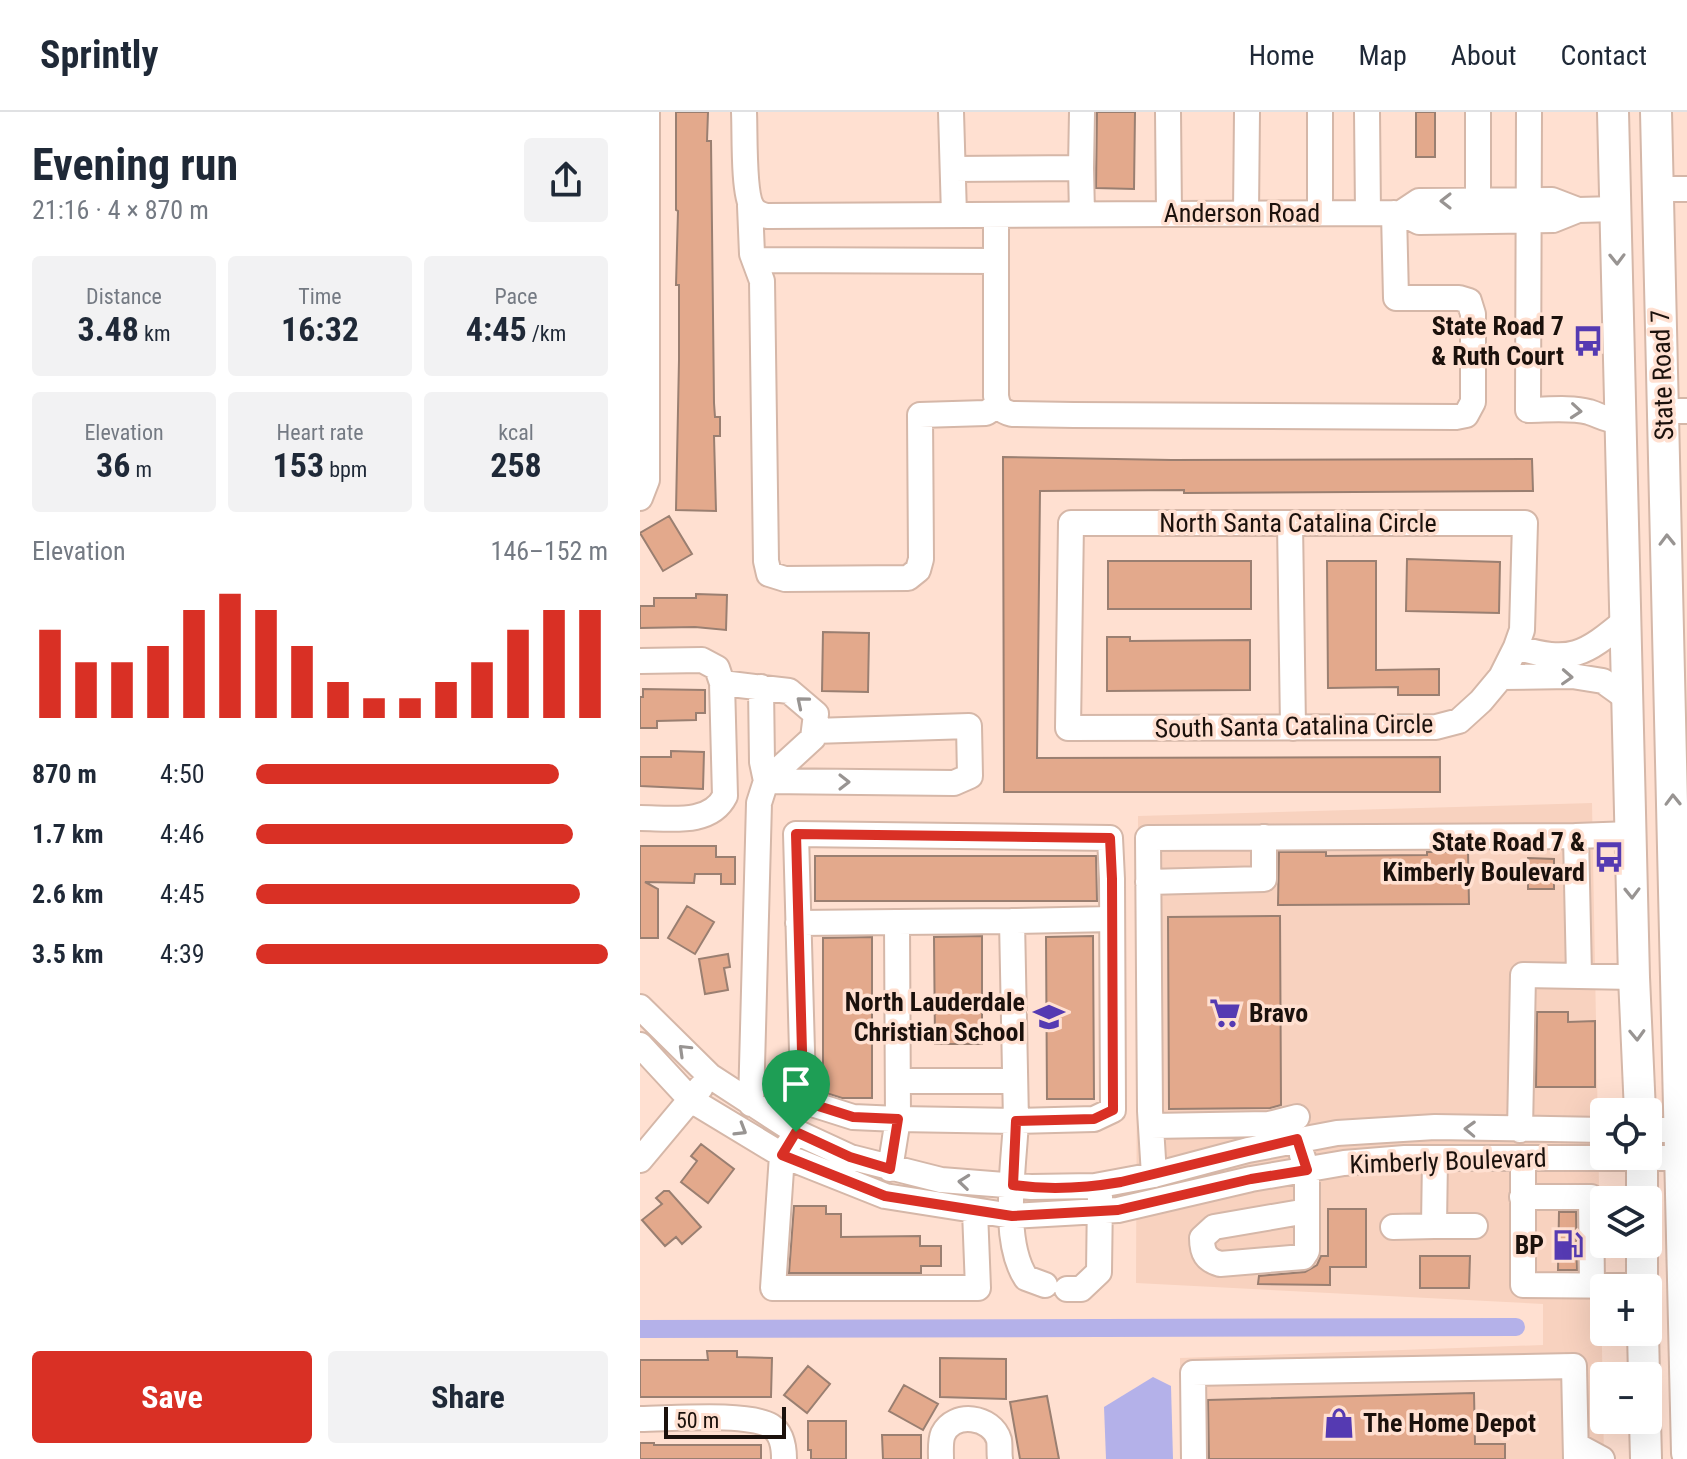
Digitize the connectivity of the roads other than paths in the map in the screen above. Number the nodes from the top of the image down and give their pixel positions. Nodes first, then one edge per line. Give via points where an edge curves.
1 (647, 112) edge
2 (744, 112) edge
3 (951, 112) edge
4 (1082, 112) edge
5 (1168, 112) edge
6 (1247, 112) edge
7 (1320, 112) edge
8 (1367, 112) edge
9 (1478, 112) edge
10 (1529, 112) edge
11 (1614, 112) edge
12 (1656, 112) edge
13 (1081, 168) junction
14 (953, 169) junction
15 (643, 187) edge
16 (1672, 189) edge
17 (750, 206) junction
18 (1616, 209) junction
19 (1529, 210) junction
20 (1478, 211) junction
21 (1169, 213) junction
22 (1246, 213) junction
23 (1320, 213) junction
24 (1368, 213) junction
25 (1398, 213) junction
26 (1082, 214) junction
27 (954, 215) junction
28 (996, 215) junction
29 (755, 260) junction
30 (996, 261) junction
31 (1658, 263) junction
32 (643, 349) edge
33 (997, 406) junction
34 (1675, 411) edge
35 (1621, 420) junction
36 (641, 498) edge
37 (1290, 523) junction
38 (1525, 523) joint
39 (1625, 565) junction
40 (1626, 620) junction
41 (1516, 647) junction
42 (640, 661) edge
43 (720, 675) junction
44 (1679, 676) edge
45 (1501, 677) junction
46 (761, 687) junction
47 (1628, 699) junction
48 (1068, 728) joint
49 (1293, 728) junction
50 (814, 731) junction
51 (766, 781) junction
52 (640, 818) edge
53 (1631, 834) junction
54 (1576, 836) junction
55 (1264, 837) junction
56 (1681, 881) edge
57 (1148, 882) junction
58 (1112, 919) junction
59 (1012, 921) junction
60 (897, 922) junction
61 (798, 923) junction
62 (1579, 976) junction
63 (1634, 977) junction
64 (640, 1007) edge
65 (640, 1045) edge
66 (710, 1076) junction
67 (898, 1081) junction
68 (1015, 1081) junction
69 (1639, 1098) edge
70 (691, 1100) junction
71 (751, 1104) junction
72 (898, 1119) junction
73 (1016, 1121) junction
74 (1151, 1126) junction
75 (1297, 1128) junction
76 (1520, 1130) junction
77 (1590, 1130) edge
78 (796, 1132) junction
79 (1683, 1144) edge
80 (1662, 1146) edge
81 (1590, 1152) edge
82 (782, 1155) junction
83 (1435, 1158) junction
84 (1523, 1158) junction
85 (640, 1160) edge
86 (890, 1169) junction
87 (1307, 1170) junction
88 (1154, 1175) junction
89 (1013, 1185) junction
90 (1099, 1186) junction
91 (1522, 1197) junction
92 (975, 1211) junction
93 (1307, 1211) dead end
94 (1100, 1212) junction
95 (1012, 1216) junction
96 (1434, 1226) junction
97 (1475, 1226) dead end
98 (1393, 1227) dead end
99 (1592, 1274) edge
100 (1590, 1286) edge
101 (1685, 1312) edge
102 (1686, 1370) edge
103 (640, 1419) edge
104 (1645, 1434) edge
105 (1576, 1452) edge
106 (1687, 1453) edge
107 (784, 1459) edge
108 (941, 1459) edge
109 (1000, 1459) edge
110 (1194, 1459) edge
111 (1602, 1459) edge
112 (1646, 1459) edge

1 - 15 street
2 - 17 street
3 - 14 street
4 - 13 street
5 - 21 street
6 - 22 street
7 - 23 street
8 - 24 street
9 - 20 street
10 - 19 street
11 - 16 main road via 1631,166 1643,179
11 - 18 main road, State Road 7
12 - 16 main road, State Road 7
13 - 14 street
13 - 26 street
14 - 27 street
15 - 32 street
16 - 31 main road, State Road 7
17 - 27 street, Anderson Road via 767,216
17 - 29 street
18 - 19 street, Anderson Road via 1578,210 1552,200
18 - 31 main road via 1645,234
18 -> 35 main road, State Road 7
19 - 20 street, Anderson Road
19 -> 35 street via 1528,410 1569,410
20 - 25 street, Anderson Road via 1419,201
21 - 22 street, Anderson Road
21 - 26 street, Anderson Road
22 - 23 street, Anderson Road
23 - 24 street, Anderson Road
24 - 25 street, Anderson Road
25 - 33 street via 1396,298 1469,301 1473,402 1466,415 1012,414
26 - 28 street, Anderson Road
27 - 28 street, Anderson Road
28 - 30 street
29 - 30 street
29 - 33 street via 762,281 769,574 785,579 908,578 921,559 920,415 986,413
30 - 33 street
31 - 34 main road, State Road 7
32 - 36 street via 647,480
44 -> 34 main road, State Road 7
35 - 39 main road, State Road 7
37 - 38 street, North Santa Catalina Circle
37 - 48 street, North Santa Catalina Circle via 1071,523
37 - 49 street
38 - 41 street, South Santa Catalina Circle via 1522,630
39 - 40 main road, State Road 7
39 - 44 main road via 1642,642 1656,665
40 - 41 street via 1582,653 1541,655
40 - 47 main road, State Road 7
41 - 45 street, South Santa Catalina Circle
42 - 43 street via 702,660
43 - 46 street
43 - 52 street via 725,796 720,806 702,817
56 -> 44 main road, State Road 7
45 -> 47 street via 1603,681
45 - 49 street, South Santa Catalina Circle via 1459,721 1436,727
50 -> 46 street via 816,714 789,691
46 - 51 street
47 - 53 main road, State Road 7
48 - 49 street, South Santa Catalina Circle
50 - 51 street via 813,738
51 -> 50 street via 954,783 970,776 969,726
51 - 71 street via 759,803
53 - 54 street
53 -> 63 main road, State Road 7
54 - 55 street
54 - 62 street
55 - 57 street via 1264,879
55 - 57 street via 1148,838
56 - 79 main road, State Road 7
57 - 74 street
58 - 59 street
58 - 61 street via 1110,838 796,834
58 - 73 street via 1113,1110 1094,1119
59 - 60 street
59 - 68 street
60 - 61 street
60 - 67 street
61 - 72 street via 803,1087 812,1104 853,1117
62 - 63 street
62 - 76 street via 1523,975
63 -> 69 main road, State Road 7
66 -> 64 street, Kimberly Boulevard
65 - 70 street, Kimberly Boulevard
66 - 70 street
66 - 71 street, Kimberly Boulevard
67 - 68 street
67 - 72 street
68 - 73 street
70 -> 82 street, Kimberly Boulevard
70 - 85 street
71 - 78 street, Kimberly Boulevard
72 - 73 street
72 - 86 street
73 - 89 street
74 - 75 street
74 - 88 street
76 -> 75 street, Kimberly Boulevard via 1435,1127 1337,1133
75 - 87 street
75 - 88 street, Kimberly Boulevard
76 - 77 street, Kimberly Boulevard
78 - 82 street
78 - 86 street, Kimberly Boulevard
79 - 80 street, Kimberly Boulevard
79 - 101 main road, State Road 7
81 - 84 street, Kimberly Boulevard
82 - 92 street, Kimberly Boulevard via 885,1196
82 - 92 street via 773,1288 978,1288
83 - 84 street, Kimberly Boulevard
83 - 87 street, Kimberly Boulevard
83 - 96 street
84 - 91 street
89 -> 86 street, Kimberly Boulevard via 941,1180
87 - 93 street
87 - 94 street, Kimberly Boulevard
88 - 90 street, Kimberly Boulevard
89 - 90 street, Kimberly Boulevard
89 - 95 street
90 - 94 street
91 - 99 street via 1591,1197
91 - 100 street via 1523,1285
92 - 95 street, Kimberly Boulevard
94 - 95 street, Kimberly Boulevard
94 - 95 street via 1099,1272 1081,1289 1033,1282 1022,1271 1014,1253
96 - 97 street
96 - 98 street
101 - 102 main road, State Road 7
102 - 106 main road, State Road 7
103 - 107 street via 744,1418 772,1426 783,1443
104 - 112 main road
105 - 110 street via 1574,1366 1193,1373
105 - 111 street
108 - 109 street via 942,1435 950,1424 965,1418 991,1427 999,1440

